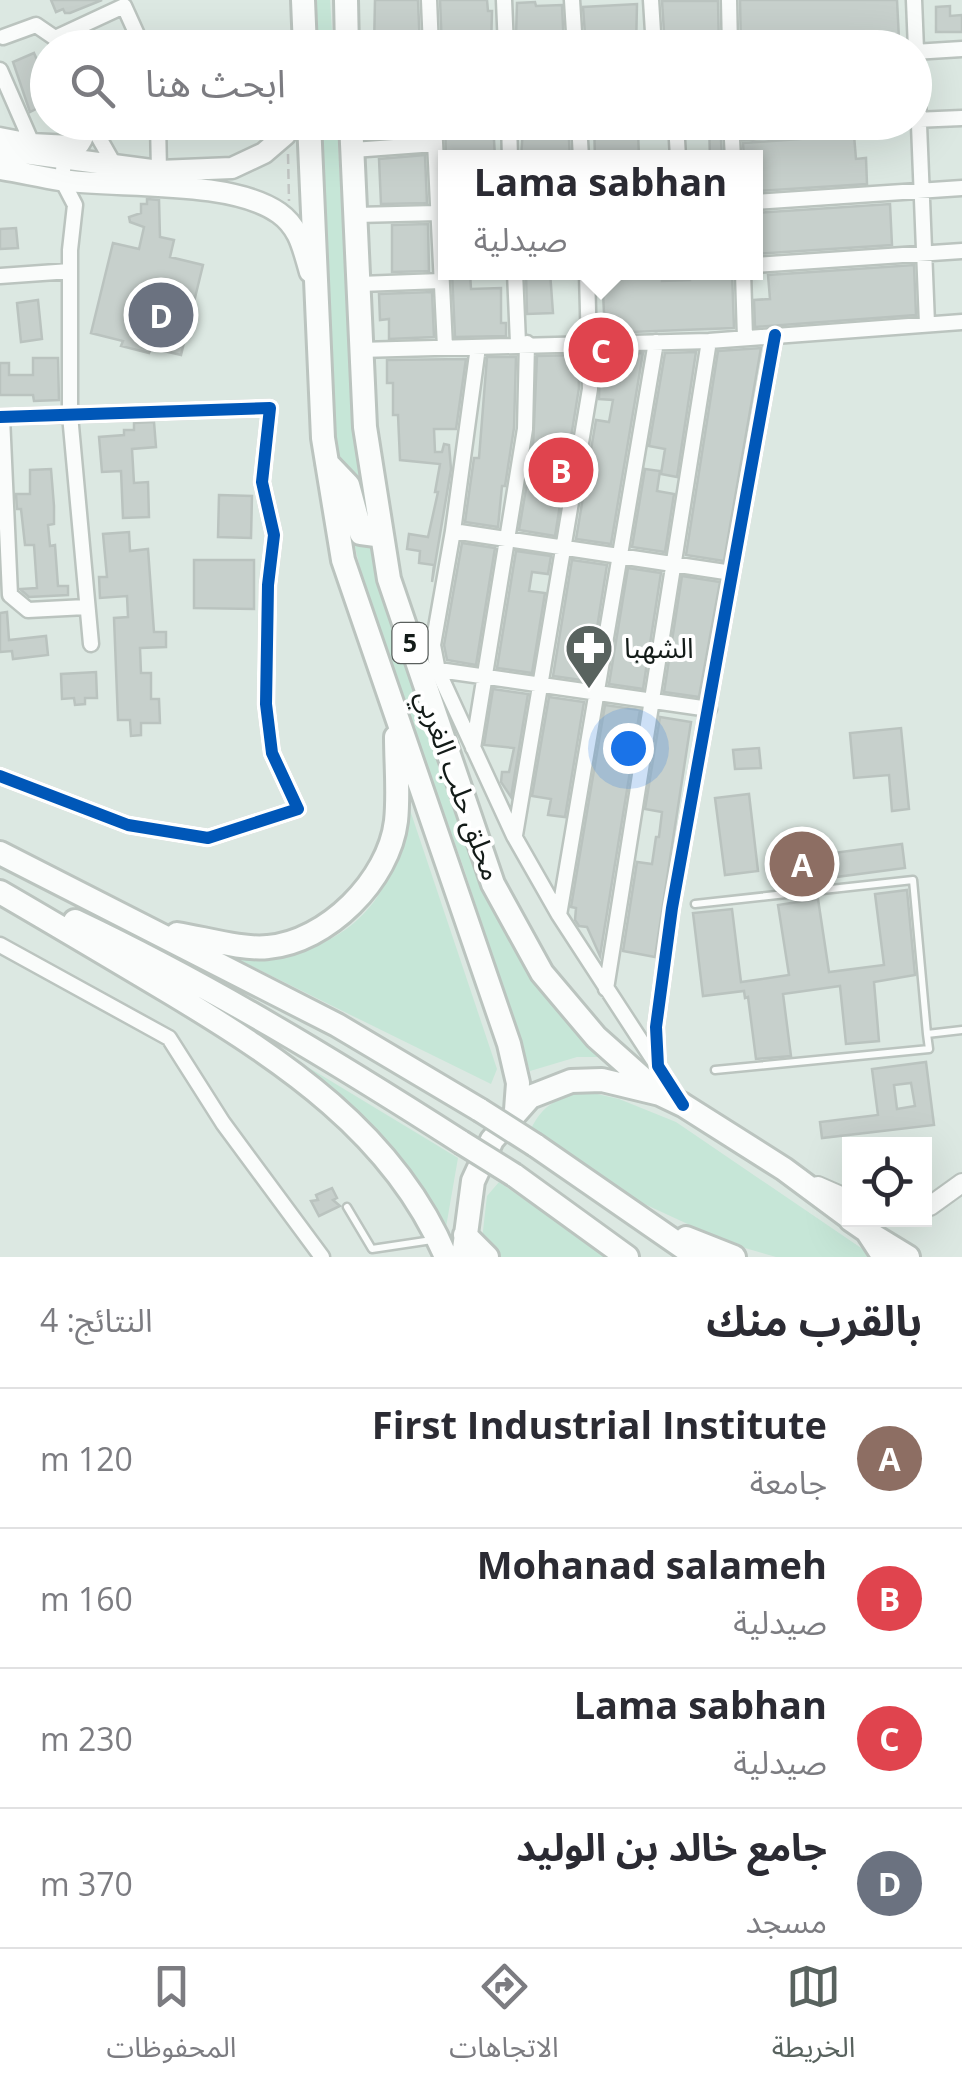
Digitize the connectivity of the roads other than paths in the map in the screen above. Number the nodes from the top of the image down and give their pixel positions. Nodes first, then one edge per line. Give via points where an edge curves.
1 (303, 0) edge
2 (428, 0) edge
3 (504, 0) edge
4 (572, 0) edge
5 (651, 0) edge
6 (729, 0) edge
7 (914, 0) edge
8 (42, 30) edge
9 (81, 30) edge
10 (135, 30) edge
11 (304, 30) edge
12 (430, 30) edge
13 (505, 30) edge
14 (573, 30) edge
15 (653, 30) edge
16 (730, 30) edge
17 (915, 30) edge
18 (3, 37) dead end
19 (962, 49) edge
20 (932, 51) edge
21 (0, 70) edge
22 (962, 118) edge
23 (932, 119) edge
24 (0, 135) edge
25 (30, 140) edge
26 (73, 140) edge
27 (87, 140) edge
28 (98, 140) edge
29 (158, 140) edge
30 (279, 140) edge
31 (298, 140) edge
32 (352, 140) edge
33 (435, 140) edge
34 (918, 140) edge
35 (31, 142) joint
36 (435, 144) junction
37 (0, 150) edge
38 (352, 150) junction
39 (0, 169) edge
40 (63, 170) junction
41 (159, 171) junction
42 (113, 175) junction
43 (962, 188) edge
44 (922, 189) junction
45 (763, 201) edge
46 (74, 205) junction
47 (438, 213) joint
48 (356, 215) junction
49 (962, 251) edge
50 (924, 252) junction
51 (763, 264) edge
52 (70, 271) junction
53 (0, 276) edge
54 (442, 280) joint
55 (516, 280) edge
56 (587, 280) edge
57 (743, 280) edge
58 (360, 284) junction
59 (316, 294) junction
60 (962, 322) edge
61 (927, 324) junction
62 (775, 335) junction
63 (745, 338) junction
64 (709, 340) junction
65 (591, 341) junction
66 (656, 342) junction
67 (522, 343) junction
68 (444, 346) junction
69 (478, 346) junction
70 (360, 350) junction
71 (70, 415) junction
72 (1, 416) edge
73 (328, 464) junction
74 (378, 520) junction
75 (454, 531) junction
76 (3, 537) edge
77 (508, 540) junction
78 (564, 549) junction
79 (618, 556) junction
80 (674, 564) junction
81 (732, 572) junction
82 (86, 607) junction
83 (90, 644) dead end
84 (427, 668) junction
85 (485, 678) junction
86 (542, 685) junction
87 (594, 694) junction
88 (652, 702) junction
89 (708, 709) junction
90 (396, 718) junction
91 (473, 749) junction
92 (0, 776) edge
93 (514, 836) junction
94 (0, 853) edge
95 (0, 889) edge
96 (695, 904) dead end
97 (559, 916) junction
98 (154, 930) junction
99 (0, 945) edge
100 (606, 989) junction
101 (962, 1030) edge
102 (927, 1034) junction
103 (658, 1066) junction
104 (714, 1070) dead end
105 (660, 1094) junction
106 (683, 1105) junction
107 (516, 1110) junction
108 (784, 1169) junction
109 (962, 1183) edge
110 (842, 1196) edge
111 (932, 1205) edge
112 (346, 1207) dead end
113 (842, 1212) edge
114 (639, 1216) junction
115 (859, 1227) edge
116 (862, 1227) edge
117 (464, 1246) edge
118 (442, 1248) edge
119 (322, 1257) edge
120 (486, 1257) edge
121 (627, 1257) edge
122 (697, 1257) edge
123 (734, 1257) edge
124 (884, 1257) edge
125 (908, 1257) edge

1 - 11 highway
2 - 12 street
3 - 13 street
4 - 14 street
5 - 15 street
6 - 16 street
7 - 17 street
8 - 18 street via 36,25
9 - 10 street via 124,6
19 - 20 street
21 - 25 street
22 - 23 street
24 - 35 street
26 - 35 street
27 - 40 street
28 - 42 street
29 - 41 street
30 - 41 main road via 232,168
31 - 59 highway, محلق حلب الغربي / 5
32 - 38 highway, محلق حلب الغربي / 5
33 - 36 street
34 - 44 street
36 - 38 street
36 - 47 street
37 - 40 main road
38 - 48 highway, محلق حلب الغربي / 5
39 - 40 main road
40 - 42 main road
40 - 46 street
41 - 42 main road
42 - 46 street
42 - 59 main road via 247,199 278,212 298,232
43 - 44 street
44 - 45 street
44 - 50 street
46 - 52 street
47 - 48 street
48 - 58 highway, محلق حلب الغربي / 5
49 - 50 street
50 - 51 street
50 - 61 street
52 - 53 street
52 - 71 street
54 - 58 street
54 - 68 street
55 - 67 street
56 - 65 street
57 - 63 street
58 - 70 highway, محلق حلب الغربي / 5
59 - 73 highway, محلق حلب الغربي / 5
60 - 61 street
61 - 62 street
62 - 63 street
62 - 81 street
63 - 64 street
64 - 66 street
64 - 80 street
65 - 66 street
65 - 67 street
65 - 78 street via 590,389
66 - 79 street
67 - 69 street
67 - 77 street via 526,429
68 - 69 street
68 - 70 street
69 - 75 street
70 - 74 highway, محلق حلب الغربي / 5
71 - 72 street
71 - 82 street
71 - 92 street via 270,408 262,482 274,535 266,704 272,753 298,809 208,838 128,824
72 - 76 street
73 - 74 highway via 348,485 361,533 376,535
73 - 90 highway, محلق حلب الغربي / 5 via 344,560
74 - 84 highway, محلق حلب الغربي / 5 via 389,579
75 - 77 street
75 - 84 street
76 - 82 street via 10,594 28,610
77 - 78 street
77 - 85 street
78 - 79 street
78 - 86 street
79 - 80 street
79 - 87 street
80 - 81 street
80 - 88 street
81 - 89 street
82 - 83 street
84 - 85 street
84 - 91 street
84 - 105 highway, محلق حلب الغربي / 5 via 493,884 542,973 596,1036
85 - 86 street
85 - 91 street
86 - 87 street
86 - 93 street
87 - 88 street
87 - 97 street
88 - 89 street
88 - 100 street
89 - 103 street via 672,908 656,1027
90 - 98 highway via 396,823 381,866 354,901 313,935 267,948
90 - 107 highway, محلق حلب الغربي / 5 via 509,1044
91 - 93 street
93 - 97 street
94 - 98 highway
95 - 118 highway via 260,1046 332,1102 382,1154 430,1218
95 - 121 highway, bridge via 136,950 284,1032 514,1176
96 - 102 lane via 913,880
97 - 100 street
98 - 114 highway, bridge via 338,1025
99 - 119 street via 169,1038
100 - 103 street
101 - 102 lane
102 - 104 lane via 928,1049
103 - 106 street
105 - 106 highway
105 - 107 highway via 602,1080 570,1081
106 - 108 highway
107 - 117 highway via 473,1181
108 - 110 street
108 - 113 highway
109 - 111 street
112 - 118 lane via 372,1248
114 - 122 highway
114 - 123 highway
115 - 124 highway
116 - 125 highway
117 - 120 highway

